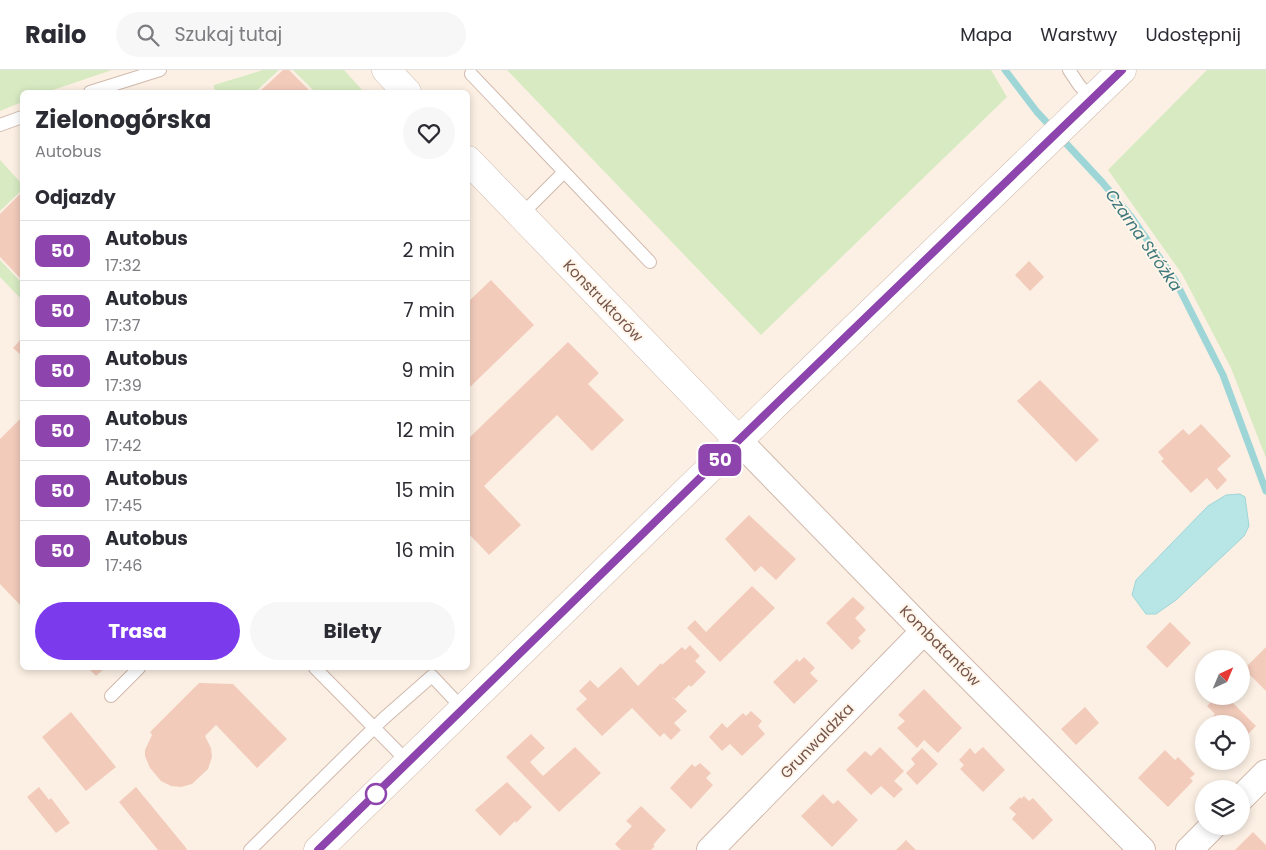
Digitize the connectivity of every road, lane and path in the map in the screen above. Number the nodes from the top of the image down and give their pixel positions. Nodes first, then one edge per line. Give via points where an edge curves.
1 (160, 70) edge
2 (386, 70) edge
3 (1069, 70) edge
4 (1122, 70) edge
5 (471, 74) dead end
6 (98, 90) edge
7 (404, 90) edge
8 (1082, 108) junction
9 (20, 118) edge
10 (0, 125) edge
11 (470, 162) edge
12 (564, 172) junction
13 (520, 216) junction
14 (650, 262) dead end
15 (739, 441) junction
16 (924, 631) junction
17 (138, 670) edge
18 (317, 670) edge
19 (111, 696) dead end
20 (464, 709) junction
21 (375, 727) junction
22 (408, 762) junction
23 (1266, 773) edge
24 (1250, 789) edge
25 (1203, 835) edge
26 (250, 850) edge
27 (318, 850) edge
28 (710, 850) edge
29 (1142, 850) edge
30 (1189, 850) edge

1 - 6 lane
2 - 7 street
3 - 8 lane via 1079,85
4 - 8 street
5 - 12 lane
8 - 15 street
9 - 10 lane
11 - 13 street, Konstruktorów
12 - 13 lane
12 - 14 lane
13 - 15 street, Konstruktorów
15 - 16 street, Kombatantów
15 - 20 street
16 - 28 street, Grunwaldzka
16 - 29 street, Kombatantów
17 - 19 lane
18 - 21 lane
20 - 21 lane via 432,676
20 - 22 street
21 - 22 lane
21 - 26 lane
22 - 27 street
23 - 24 street
25 - 30 street

